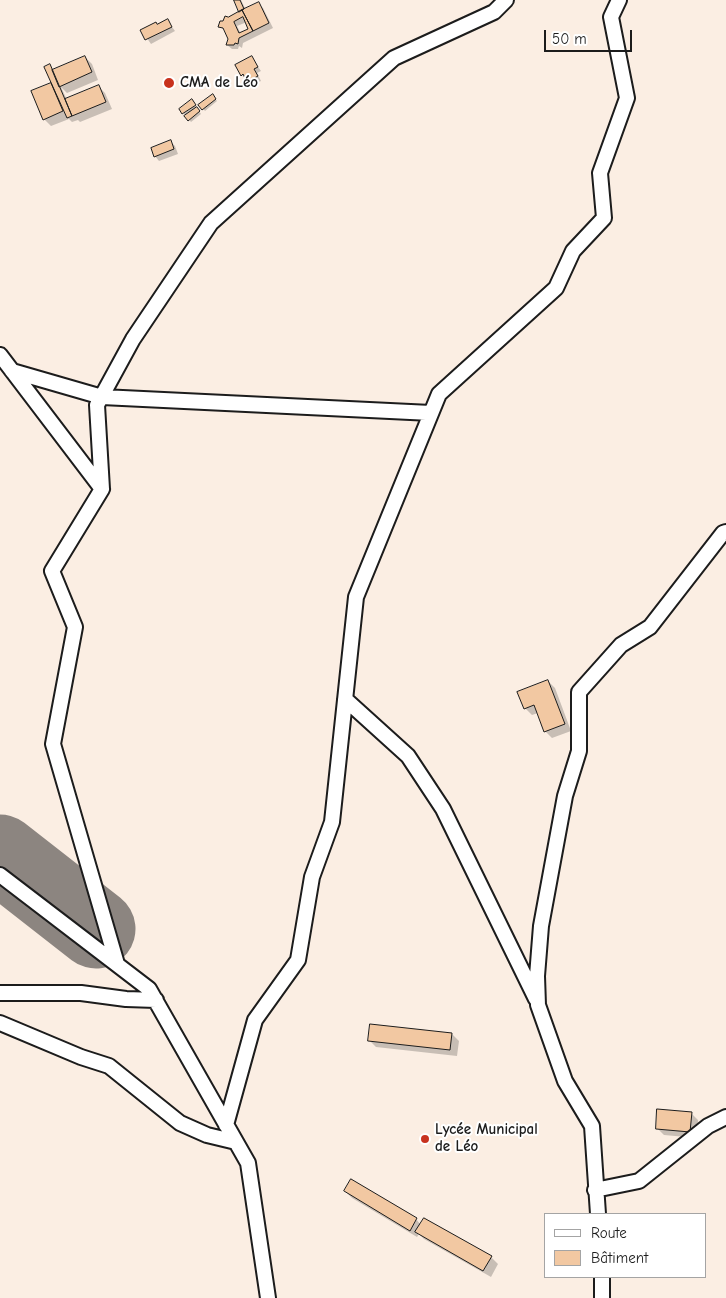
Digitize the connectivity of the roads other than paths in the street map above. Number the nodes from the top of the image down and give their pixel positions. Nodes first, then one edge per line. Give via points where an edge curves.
1 (506, 0) edge
2 (618, 0) edge
3 (0, 355) edge
4 (12, 370) junction
5 (102, 397) junction
6 (431, 412) junction
7 (102, 489) junction
8 (726, 532) edge
9 (345, 699) junction
10 (0, 875) edge
11 (117, 964) junction
12 (0, 993) edge
13 (156, 1000) junction
14 (538, 1005) junction
15 (0, 1023) edge
16 (726, 1117) edge
17 (226, 1125) junction
18 (236, 1142) junction
19 (595, 1190) junction
20 (598, 1213) edge
21 (602, 1278) edge
22 (268, 1298) edge
23 (602, 1298) edge

1 - 5 street via 494,12 394,58 211,223 132,339
2 - 6 street via 611,17 627,98 600,173 604,218 573,251 556,288 439,394
3 - 4 street
4 - 5 street
4 - 7 street
5 - 6 street
5 - 7 street via 97,405
6 - 9 street via 356,597
7 - 11 street via 52,571 74,628 53,744
8 - 14 street via 650,627 621,645 579,692 578,751 565,796 541,926
9 - 14 street via 408,756 443,809
9 - 17 street via 332,822 312,877 298,960 254,1020
10 - 11 street
11 - 13 street via 149,989
12 - 13 street via 81,993
13 - 17 street
14 - 19 street via 565,1081 592,1126
15 - 18 street via 109,1066 180,1123 207,1135
16 - 19 street via 708,1126 639,1181
17 - 18 street
18 - 22 street via 248,1163
19 - 20 street
21 - 23 street

